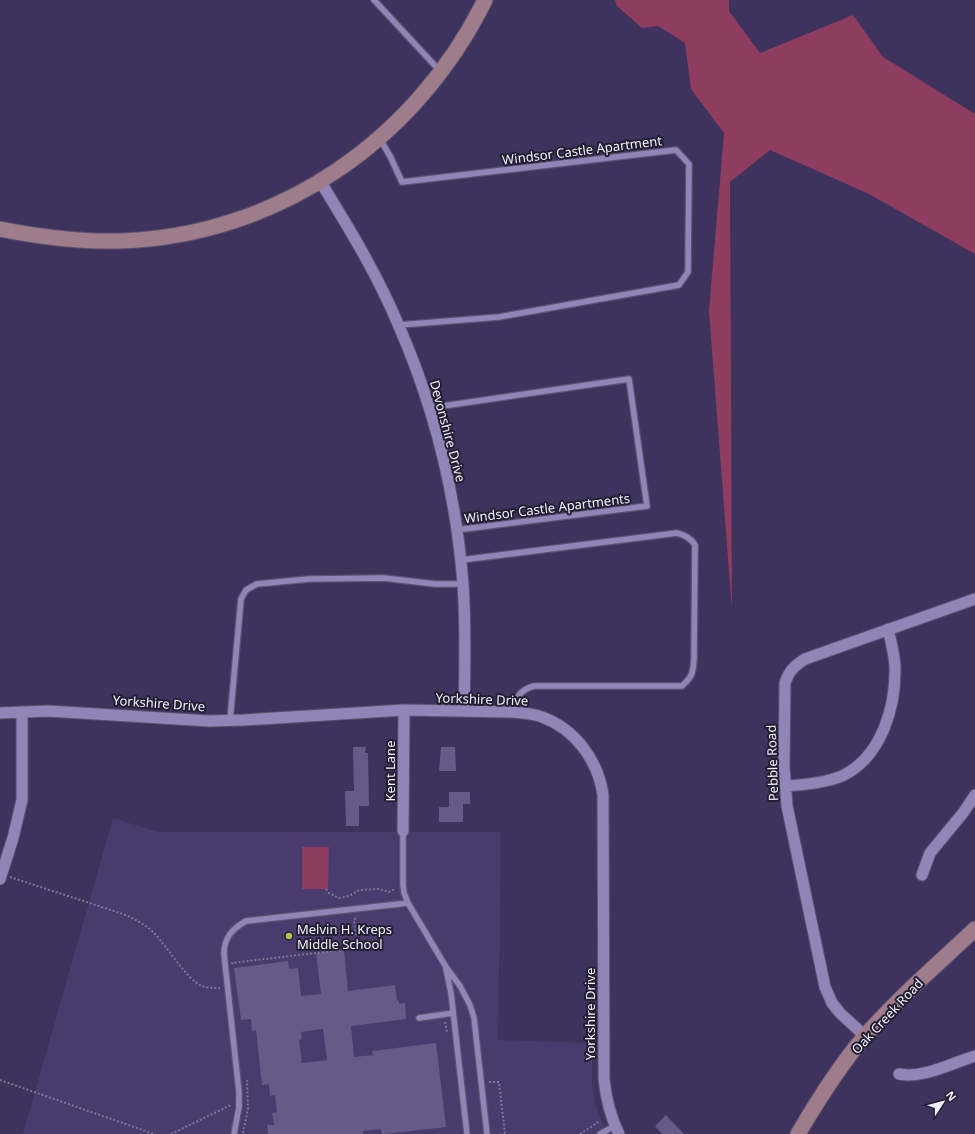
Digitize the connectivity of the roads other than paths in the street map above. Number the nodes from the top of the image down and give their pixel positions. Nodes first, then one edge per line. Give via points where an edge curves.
1 (485, 0) edge
2 (377, 1) edge
3 (441, 73) junction
4 (380, 138) junction
5 (320, 182) junction
6 (0, 229) edge
7 (399, 325) junction
8 (429, 408) junction
9 (456, 530) junction
10 (461, 560) junction
11 (463, 584) junction
12 (975, 599) edge
13 (888, 629) junction
14 (404, 710) junction
15 (464, 710) junction
16 (22, 712) junction
17 (511, 712) junction
18 (0, 713) edge
19 (230, 720) junction
20 (785, 786) junction
21 (975, 794) edge
22 (403, 831) joint
23 (922, 875) dead end
24 (1, 877) edge
25 (408, 903) junction
26 (975, 929) edge
27 (446, 967) junction
28 (453, 1013) junction
29 (419, 1018) dead end
30 (865, 1036) junction
31 (975, 1056) edge
32 (899, 1074) dead end
33 (617, 1130) edge
34 (234, 1134) edge
35 (466, 1134) edge
36 (487, 1134) edge
37 (600, 1134) edge
38 (798, 1134) edge

1 - 3 street via 459,48
2 - 3 lane
3 - 4 street via 413,107
4 - 5 street
4 - 7 lane, Windsor Castle Apartment via 402,182 676,150 689,164 688,272 679,285 499,317
5 - 6 street via 263,210 203,230 179,234 91,241 44,237
5 - 7 street, Devonshire Drive via 351,232
7 - 8 street, Devonshire Drive
8 - 9 street, Devonshire Drive via 442,454
8 - 9 lane, Windsor Castle Apartments via 629,379 647,506
9 - 10 street, Devonshire Drive
10 - 11 street, Devonshire Drive
10 - 17 lane via 677,533 685,535 695,545 694,658 692,676 682,686 534,686 517,696
11 - 15 street, Devonshire Drive
11 - 19 lane via 435,584 384,578 309,579 257,584 246,590 241,599
12 - 13 street, Pebble Road
13 - 20 street, Pebble Road via 805,659 789,672 784,683
13 - 20 street via 895,664 892,708 870,753 862,763 842,776 827,781
14 - 15 street, Yorkshire Drive
14 - 19 street, Yorkshire Drive
14 - 22 street, Kent Lane
15 - 17 street, Yorkshire Drive
16 - 18 street, Yorkshire Drive
16 - 19 street, Yorkshire Drive via 64,711 148,718
16 - 24 street via 22,800
17 - 33 street, Yorkshire Drive via 542,717 570,733 589,756 602,783 604,1079 606,1098
20 - 30 street, Pebble Road via 825,987 840,1013
21 - 23 street via 930,853
22 - 25 lane via 403,885
25 - 27 lane
25 - 34 lane via 246,921 230,935 224,944 224,954 239,1092
26 - 30 street, Oak Creek Road
27 - 28 lane
27 - 36 lane via 460,986 474,1018
28 - 29 lane
28 - 35 lane
30 - 38 street, Oak Creek Road via 826,1088
31 - 32 street via 918,1075
33 - 37 lane

